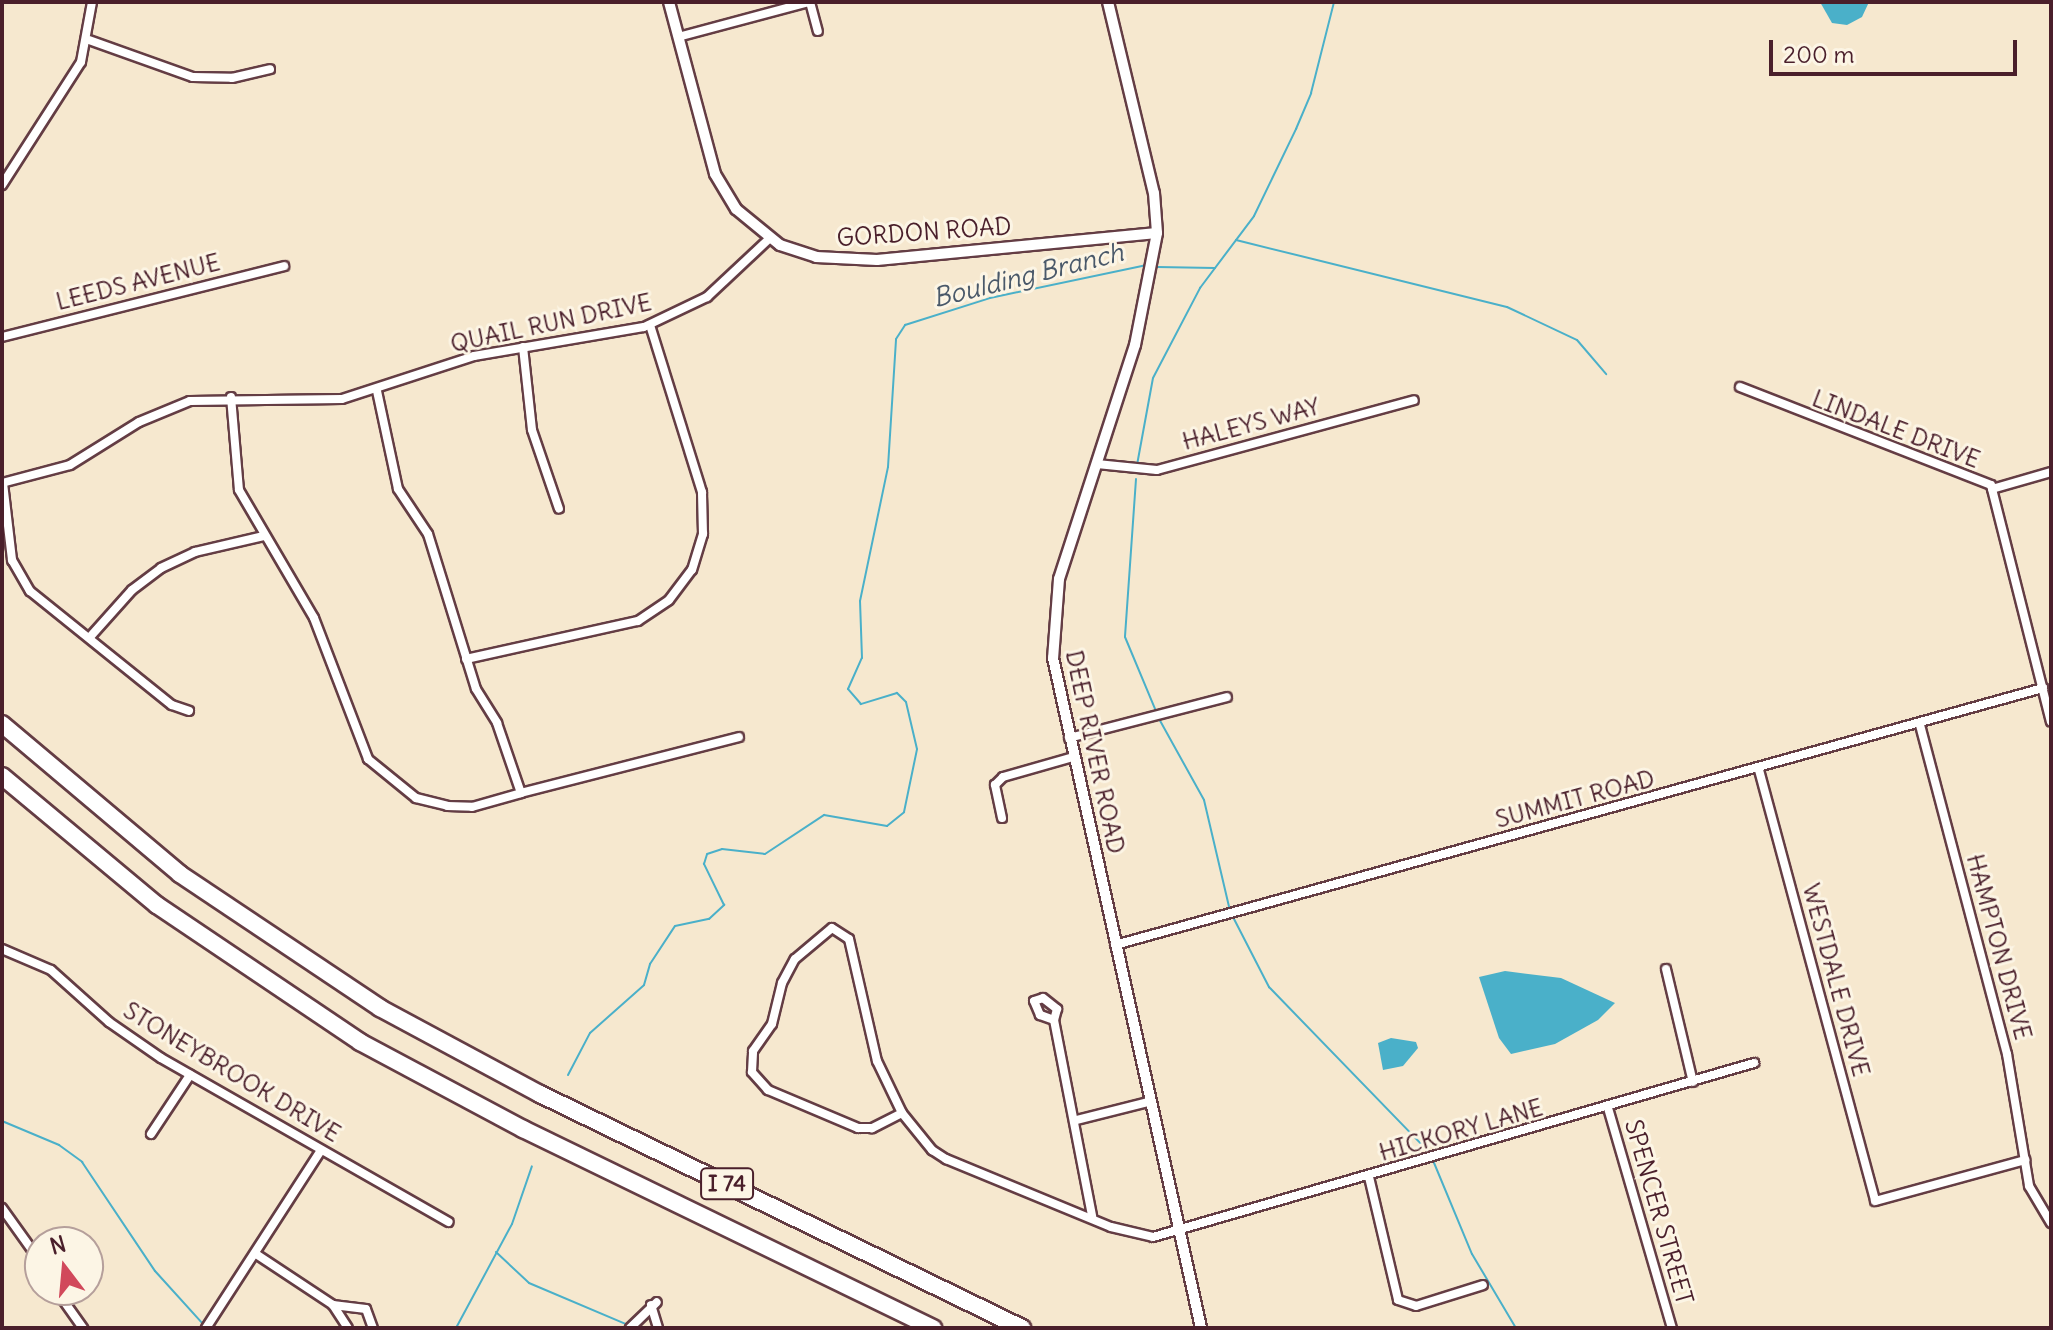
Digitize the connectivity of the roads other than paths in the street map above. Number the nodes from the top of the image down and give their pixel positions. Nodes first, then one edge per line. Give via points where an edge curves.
1 (92, 2) edge
2 (669, 2) edge
3 (809, 2) edge
4 (1108, 2) edge
5 (818, 31) dead end
6 (678, 37) junction
7 (89, 40) junction
8 (270, 69) dead end
9 (2, 185) edge
10 (1157, 233) junction
11 (769, 239) junction
12 (284, 266) dead end
13 (650, 325) junction
14 (2, 337) edge
15 (523, 347) junction
16 (1740, 387) dead end
17 (377, 391) junction
18 (231, 397) junction
19 (1414, 400) dead end
20 (1097, 464) junction
21 (2051, 472) edge
22 (2, 483) edge
23 (1992, 489) junction
24 (559, 509) dead end
25 (264, 536) junction
26 (90, 637) junction
27 (466, 659) junction
28 (2043, 688) junction
29 (1227, 697) dead end
30 (189, 711) dead end
31 (2051, 722) edge
32 (2, 724) edge
33 (1920, 725) junction
34 (739, 737) dead end
35 (1069, 738) junction
36 (1073, 757) junction
37 (1759, 770) junction
38 (2, 776) edge
39 (521, 793) junction
40 (1002, 818) dead end
41 (1115, 945) junction
42 (2, 949) edge
43 (1666, 969) dead end
44 (1054, 1020) dead end
45 (1754, 1063) dead end
46 (190, 1075) junction
47 (1693, 1082) junction
48 (1148, 1102) junction
49 (1608, 1108) junction
50 (902, 1113) junction
51 (1077, 1120) junction
52 (151, 1134) dead end
53 (321, 1150) junction
54 (2025, 1160) junction
55 (1369, 1177) junction
56 (2, 1208) edge
57 (1092, 1216) junction
58 (449, 1222) dead end
59 (2051, 1223) edge
60 (1178, 1232) junction
61 (24, 1239) edge
62 (256, 1254) junction
63 (1483, 1285) dead end
64 (333, 1305) junction
65 (67, 1306) edge
66 (83, 1328) edge
67 (206, 1328) edge
68 (348, 1328) edge
69 (373, 1328) edge
70 (630, 1328) edge
71 (658, 1328) edge
72 (933, 1328) edge
73 (1022, 1328) edge
74 (1201, 1328) edge
75 (1672, 1328) edge

1 - 7 street
2 - 6 street, GORDON ROAD
3 - 5 street
3 - 6 street
4 - 10 street, DEEP RIVER ROAD via 1153,185
6 - 11 street, GORDON ROAD via 715,174 736,209
7 - 8 street via 193,77 232,78
7 - 9 street via 81,62
10 - 11 street, GORDON ROAD via 877,260 816,257
10 - 20 street, DEEP RIVER ROAD via 1153,273
11 - 13 street, QUAIL RUN DRIVE via 707,297
12 - 14 street, LEEDS AVENUE
13 - 15 street, QUAIL RUN DRIVE
13 - 27 street via 702,492 703,534 692,570 669,600 638,621
15 - 17 street, QUAIL RUN DRIVE via 474,356
15 - 24 street via 532,430
16 - 23 street, LINDALE DRIVE
17 - 18 street, QUAIL RUN DRIVE via 342,399
17 - 27 street via 398,489 428,534
18 - 22 street, QUAIL RUN DRIVE via 177,405 70,465
18 - 25 street via 237,481
19 - 20 street, HALEYS WAY via 1157,470
20 - 35 street, DEEP RIVER ROAD via 1067,548 1053,612 1055,674
21 - 23 street
22 - 26 street via 7,540 19,576 45,608
23 - 28 street, LINDALE DRIVE
25 - 26 street via 195,552 161,568 132,590
25 - 39 street via 314,618 356,734 386,778 416,798 447,806 472,807
26 - 30 street via 172,705
27 - 39 street via 481,701 497,723
28 - 31 street, LINDALE DRIVE
28 - 33 street, SUMMIT ROAD
29 - 35 street
32 - 73 highway, I 74 via 180,874 380,1008 540,1094
33 - 37 street, SUMMIT ROAD
33 - 54 street, HAMPTON DRIVE via 2007,1054
34 - 39 street
35 - 36 street, DEEP RIVER ROAD
36 - 40 street via 1003,777 995,785
36 - 41 street, DEEP RIVER ROAD
37 - 41 street, SUMMIT ROAD
37 - 54 street, WESTDALE DRIVE via 1875,1201
38 - 72 highway, I 74 via 157,905 360,1042 500,1117
41 - 48 street, DEEP RIVER ROAD
42 - 46 street, STONEYBROOK DRIVE via 51,970 109,1022
43 - 47 street
44 - 51 street
45 - 47 street, HICKORY LANE
46 - 52 street
46 - 53 street, STONEYBROOK DRIVE
47 - 49 street, HICKORY LANE
48 - 51 street
48 - 60 street, DEEP RIVER ROAD
49 - 55 street, HICKORY LANE
49 - 75 street, SPENCER STREET
50 - 50 street, HICKORY LANE via 877,1061 849,939 832,928 795,959 782,983 772,1024 753,1051 752,1072 768,1090 858,1128 886,1124
50 - 57 street, HICKORY LANE via 946,1159
51 - 57 street
53 - 58 street, STONEYBROOK DRIVE
53 - 62 street
54 - 59 street, HAMPTON DRIVE via 2033,1195
55 - 60 street, HICKORY LANE
55 - 63 street via 1398,1300 1416,1306
56 - 61 street
57 - 60 street, HICKORY LANE via 1142,1236
60 - 74 street, DEEP RIVER ROAD
62 - 64 street
62 - 67 street
64 - 68 street
64 - 69 street via 369,1311
65 - 66 street
70 - 71 street via 654,1304

